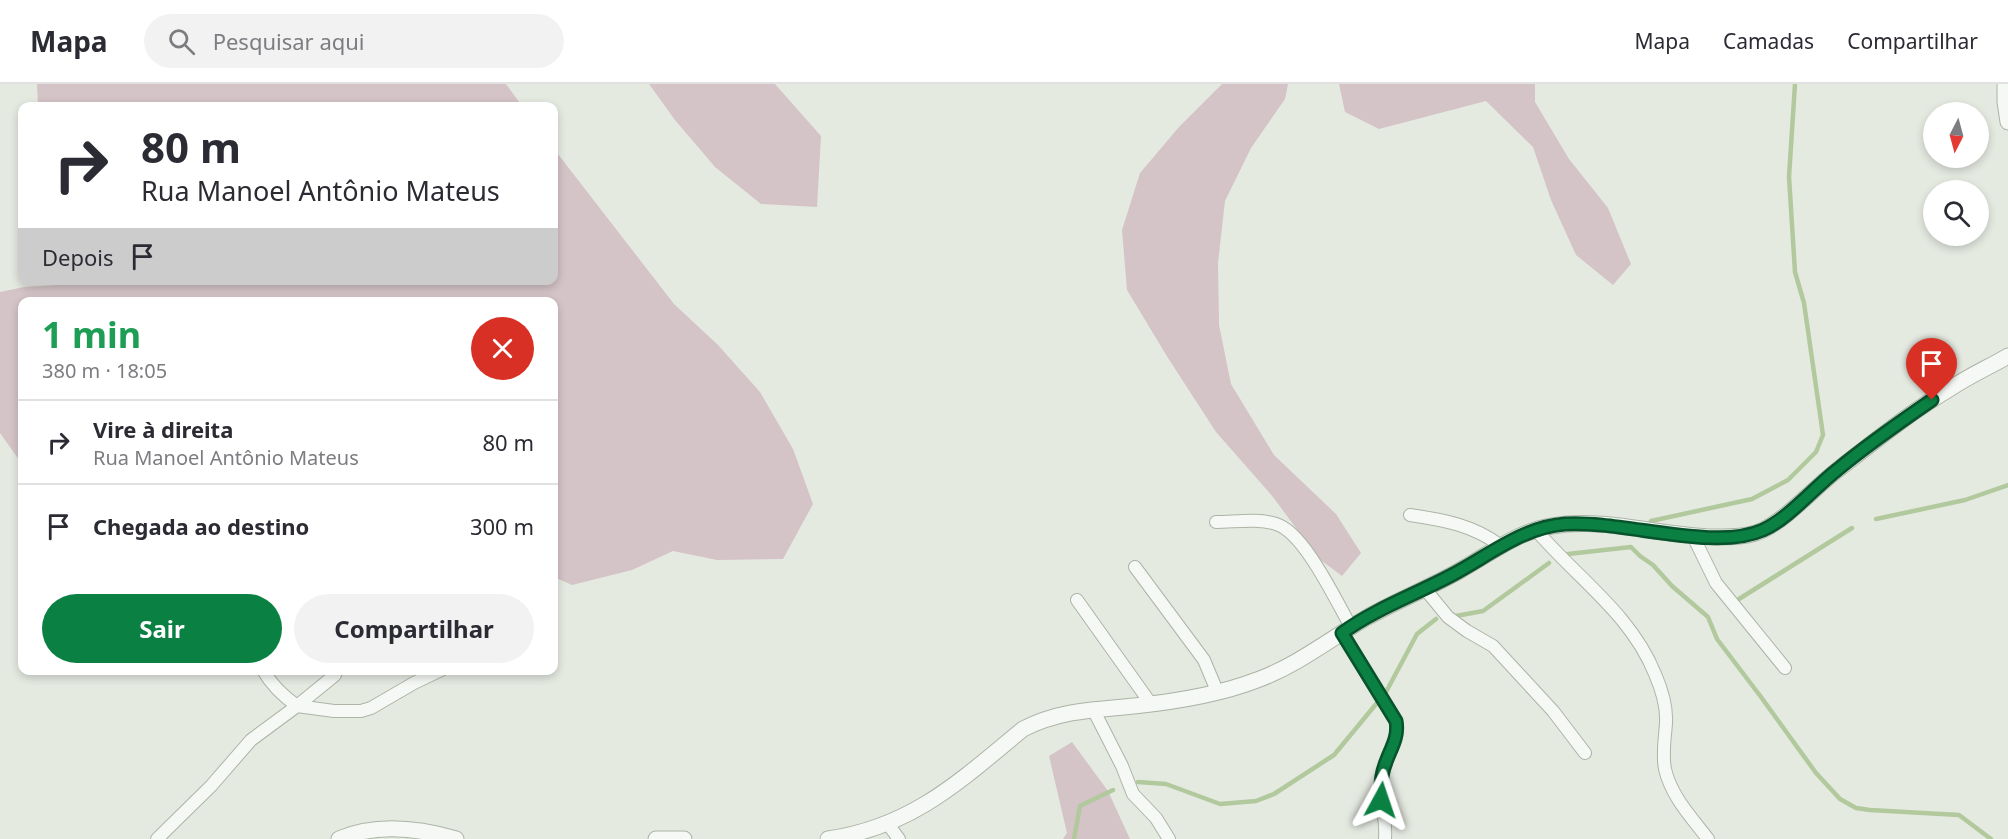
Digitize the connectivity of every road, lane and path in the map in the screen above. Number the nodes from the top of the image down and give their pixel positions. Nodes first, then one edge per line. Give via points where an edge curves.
1 (2005, 84) edge
2 (2008, 123) edge
3 (2008, 356) edge
4 (1410, 514) dead end
5 (1216, 522) dead end
6 (1536, 530) junction
7 (1693, 536) junction
8 (1502, 546) junction
9 (1135, 567) dead end
10 (1425, 589) junction
11 (1077, 600) dead end
12 (1346, 630) junction
13 (1785, 668) dead end
14 (266, 675) edge
15 (335, 675) dead end
16 (431, 675) edge
17 (1217, 691) junction
18 (1151, 704) junction
19 (297, 706) junction
20 (1093, 710) junction
21 (1585, 753) dead end
22 (887, 823) junction
23 (157, 839) edge
24 (339, 839) edge
25 (456, 839) edge
26 (656, 839) edge
27 (684, 839) edge
28 (828, 839) edge
29 (899, 839) edge
30 (1169, 839) edge
31 (1385, 839) edge
32 (1708, 839) edge

1 - 2 street
3 - 7 street via 1915,411 1764,530 1728,537
4 - 8 street via 1466,526
5 - 12 street via 1261,522 1284,527 1309,555
6 - 7 street via 1587,524
6 - 8 street
6 - 32 street via 1638,640 1665,704 1664,755 1668,779
7 - 13 street via 1716,583
8 - 10 street
9 - 17 street via 1204,660
10 - 12 street
10 - 21 street via 1448,617 1493,646 1553,711
11 - 18 street
12 - 17 street via 1260,680
12 - 31 street via 1396,721 1397,735 1380,786
14 - 19 street
15 - 19 street
16 - 19 street via 362,711
17 - 18 street
18 - 20 street
19 - 23 street via 251,740 212,786
20 - 22 street via 1057,715 1023,729 933,801
20 - 30 street via 1133,794
22 - 28 street
22 - 29 street
24 - 25 street via 388,828
26 - 27 street

